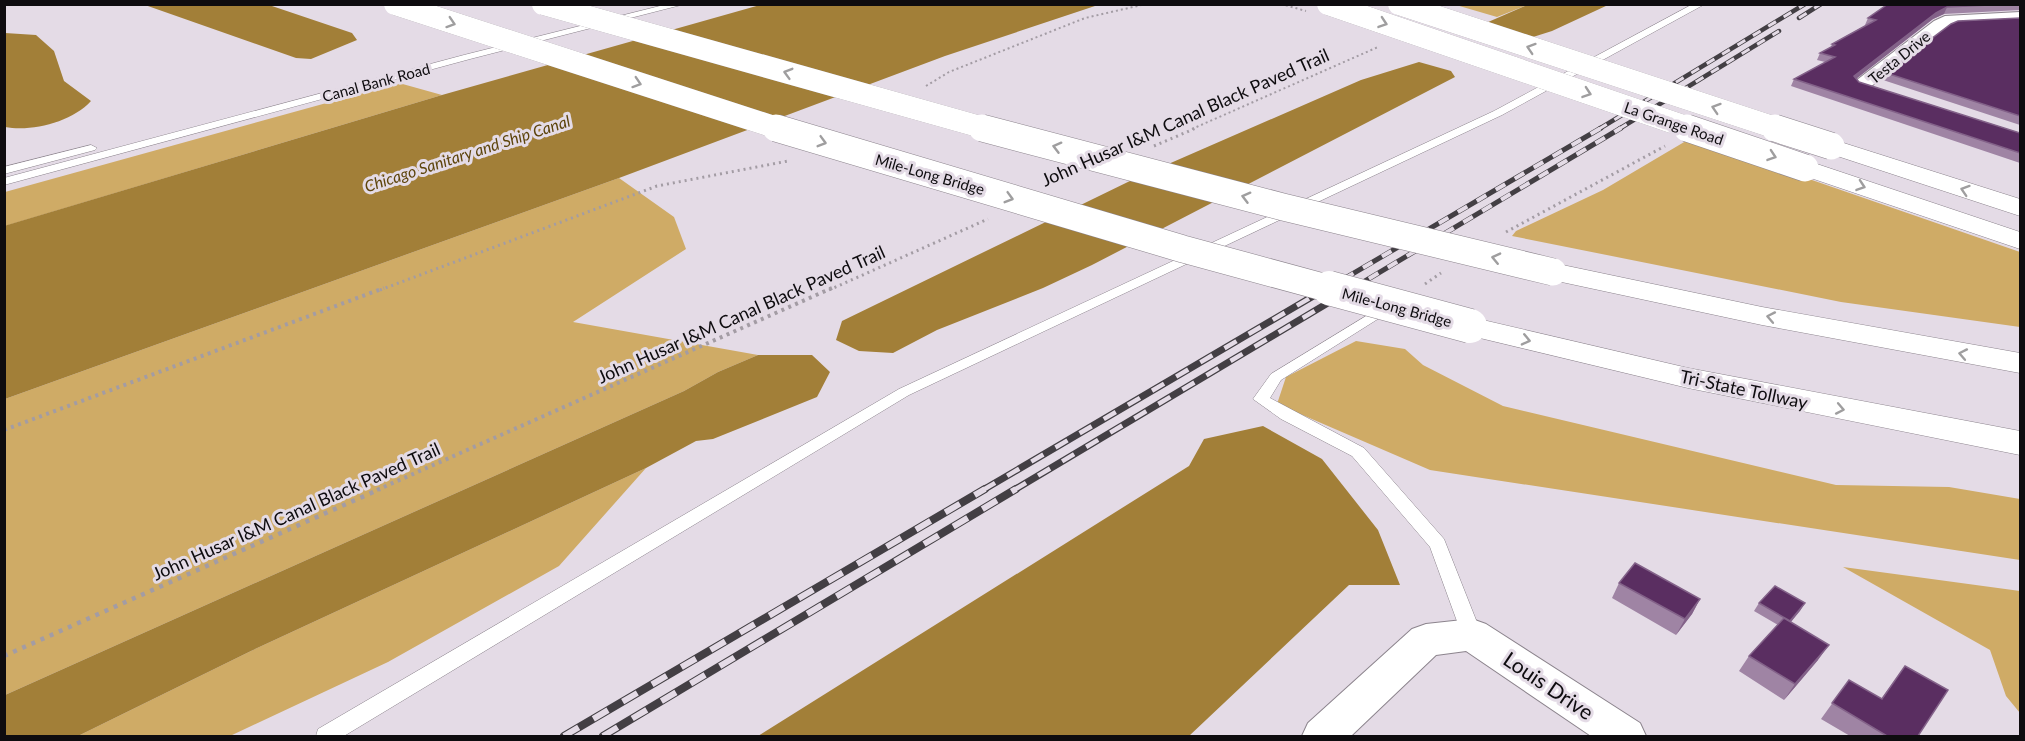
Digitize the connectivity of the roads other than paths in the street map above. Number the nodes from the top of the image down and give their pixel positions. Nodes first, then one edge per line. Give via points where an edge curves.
1 (395, 4) edge
2 (543, 4) edge
3 (646, 4) edge
4 (1400, 4) edge
5 (1701, 4) edge
6 (680, 5) edge
7 (1318, 8) edge
8 (2020, 17) edge
9 (466, 57) junction
10 (1886, 90) edge
11 (4, 171) edge
12 (4, 182) edge
13 (2020, 208) edge
14 (2020, 241) edge
15 (1376, 314) dead end
16 (1470, 326) joint
17 (2020, 363) edge
18 (2020, 442) edge
19 (1472, 635) junction
20 (326, 736) edge
21 (1323, 736) edge
22 (1625, 736) edge

1 -> 16 highway, Mile-Long Bridge, bridge via 812,139 1183,249
17 -> 2 highway, bridge via 1762,316 1553,272 1283,207 965,123
3 - 6 lane
13 -> 4 highway, La Grange Road, bridge
5 - 20 lane via 1498,113 904,393
6 - 9 lane, Canal Bank Road
7 -> 14 highway, La Grange Road, bridge
8 - 10 street, Testa Drive via 1951,20 1940,25 1863,83
9 - 11 lane via 385,71
9 - 12 lane, Canal Bank Road
15 - 19 lane via 1276,377 1261,399 1359,452 1438,544
16 -> 18 highway, Tri-State Tollway via 1688,378
19 - 21 street via 1426,640
19 - 22 street, Louis Drive

